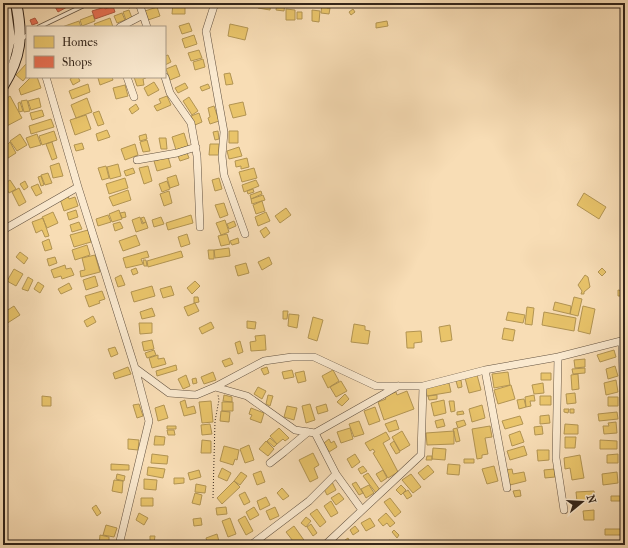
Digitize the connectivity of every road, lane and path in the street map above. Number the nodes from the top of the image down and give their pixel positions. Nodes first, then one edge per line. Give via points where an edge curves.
1 (5, 3) edge
2 (16, 3) edge
3 (89, 3) edge
4 (139, 3) edge
5 (215, 3) edge
6 (143, 15) junction
7 (41, 26) edge
8 (122, 26) edge
9 (147, 26) edge
10 (21, 40) edge
11 (3, 66) edge
12 (46, 78) edge
13 (127, 78) edge
14 (165, 78) edge
15 (3, 86) edge
16 (134, 97) dead end
17 (196, 147) junction
18 (137, 160) dead end
19 (78, 187) junction
20 (200, 227) dead end
21 (3, 230) edge
22 (245, 234) dead end
23 (624, 340) edge
24 (558, 357) junction
25 (135, 368) junction
26 (485, 370) junction
27 (399, 386) junction
28 (422, 386) junction
29 (215, 387) junction
30 (312, 432) junction
31 (625, 460) edge
32 (270, 463) dead end
33 (336, 474) junction
34 (507, 488) dead end
35 (213, 498) dead end
36 (362, 510) junction
37 (564, 510) dead end
38 (119, 545) edge
39 (251, 545) edge
40 (325, 545) edge

1 - 10 main road
2 - 10 main road
3 - 7 lane
4 - 6 street
5 - 22 street via 206,31 224,132 224,175
6 - 8 street
6 - 9 street
10 - 11 main road
10 - 15 main road via 14,65
12 - 19 street
13 - 16 street
14 - 17 street via 170,92 191,122
17 - 18 street via 177,154
17 - 20 street
19 - 21 street
19 - 25 street
23 - 24 street
23 - 31 street
24 - 26 street
24 - 37 street via 556,458
25 - 29 street via 169,393 196,395
25 - 38 street via 149,421
26 - 28 street
26 - 34 street
27 - 28 street
27 - 29 street via 376,386 314,357 292,357 264,361
27 - 30 street
28 - 36 street via 421,455
29 - 30 street via 247,396 295,430
29 - 35 path via 219,400 215,421
30 - 32 street
30 - 33 street
33 - 36 street
33 - 39 street via 309,501
36 - 40 street

